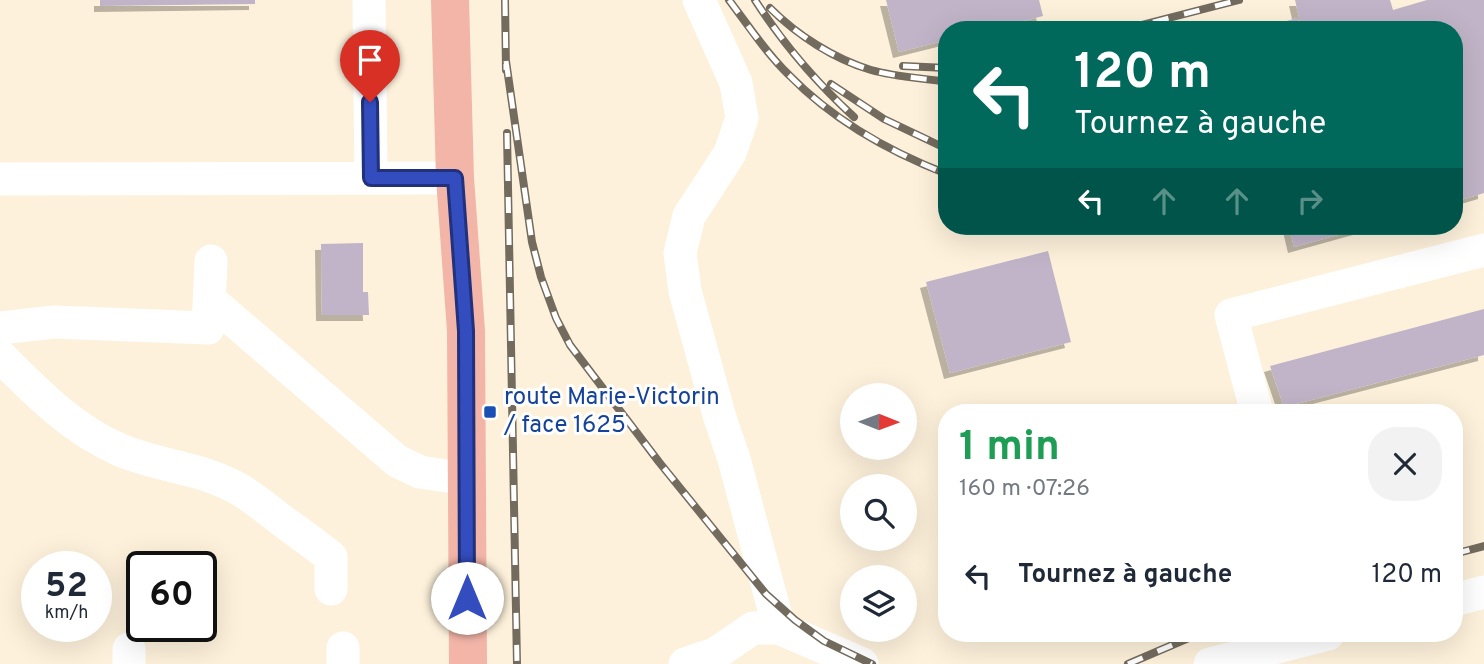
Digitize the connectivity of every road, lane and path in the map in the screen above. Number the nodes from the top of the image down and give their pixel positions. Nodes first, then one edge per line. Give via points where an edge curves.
1 (369, 0) edge
2 (450, 0) edge
3 (699, 0) edge
4 (371, 178) junction
5 (455, 178) junction
6 (0, 180) edge
7 (1484, 250) edge
8 (211, 261) dead end
9 (210, 300) junction
10 (0, 328) edge
11 (0, 356) edge
12 (1255, 404) edge
13 (466, 479) junction
14 (331, 589) dead end
15 (1484, 592) edge
16 (1463, 598) edge
17 (779, 628) junction
18 (1321, 642) edge
19 (703, 661) edge
20 (468, 664) edge
21 (862, 664) edge
22 (1210, 664) edge

1 - 4 lane
2 - 5 main road
3 - 17 lane via 736,83 741,118 730,153 688,216 680,253 685,290
4 - 5 lane
4 - 6 lane
5 - 13 main road via 466,331
7 - 12 lane via 1231,315
8 - 9 lane
9 - 10 lane via 208,328 54,322
9 - 13 lane via 397,461 420,472
11 - 14 lane via 42,398 95,437 117,449 219,479 255,499 331,557
13 - 20 main road
15 - 16 lane
17 - 19 lane via 753,628
17 - 21 lane
18 - 22 lane

